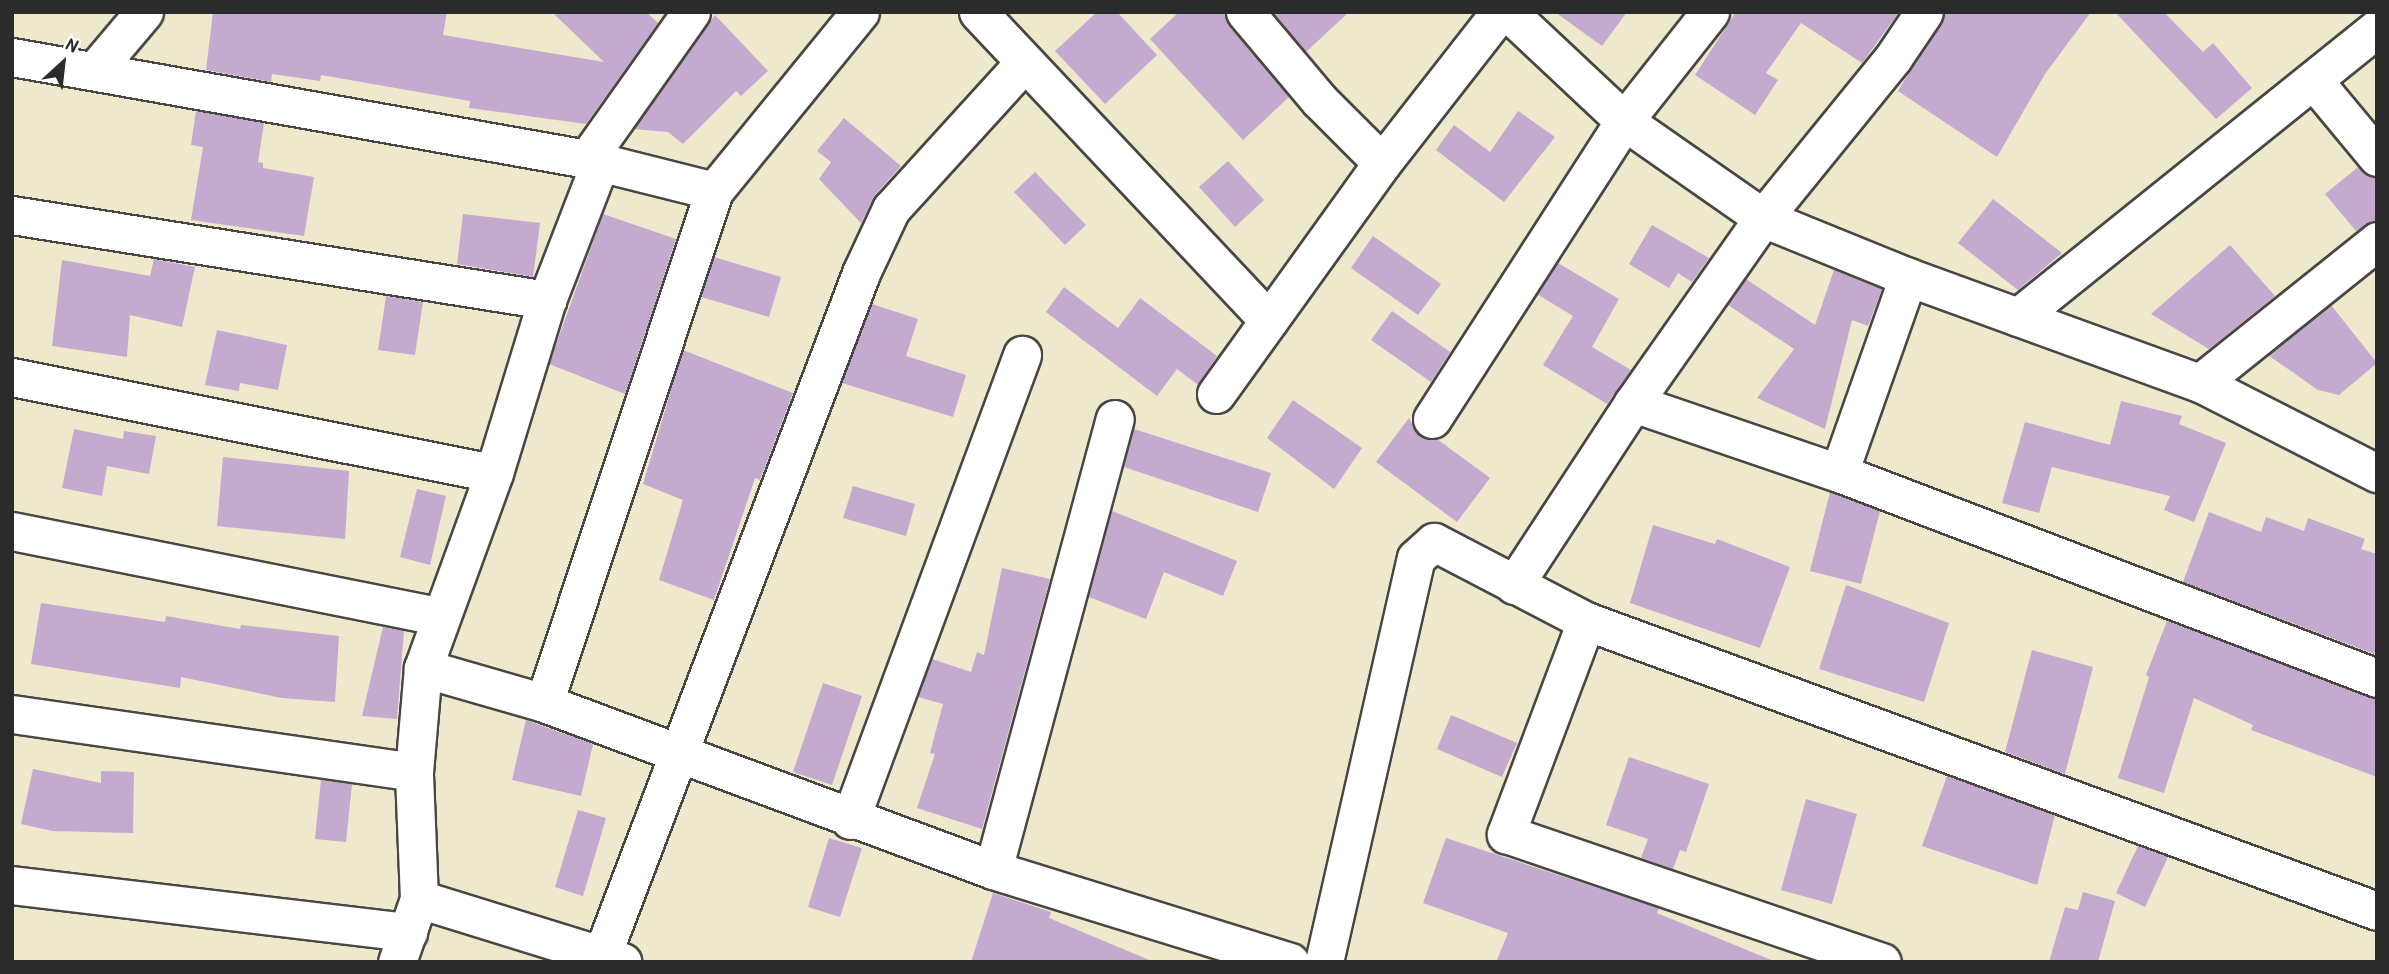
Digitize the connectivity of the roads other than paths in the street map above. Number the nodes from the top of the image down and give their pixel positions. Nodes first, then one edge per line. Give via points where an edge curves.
1 (144, 12) edge
2 (691, 12) edge
3 (860, 12) edge
4 (978, 12) edge
5 (1245, 12) edge
6 (1500, 12) edge
7 (1508, 12) edge
8 (1710, 12) edge
9 (1924, 12) edge
10 (2377, 28) edge
11 (12, 57) edge
12 (1023, 64) junction
13 (95, 70) junction
14 (2314, 81) junction
15 (1624, 121) junction
16 (2377, 157) edge
17 (593, 161) junction
18 (1382, 163) junction
19 (714, 191) junction
20 (12, 215) edge
21 (1763, 218) junction
22 (2377, 241) edge
23 (1908, 277) junction
24 (547, 300) junction
25 (2018, 317) junction
26 (1269, 321) junction
27 (1022, 355) dead end
28 (12, 377) edge
29 (2200, 383) junction
30 (1216, 394) dead end
31 (1633, 403) junction
32 (1115, 419) dead end
33 (1432, 419) dead end
34 (494, 473) junction
35 (1839, 473) junction
36 (2377, 473) edge
37 (12, 531) edge
38 (1514, 584) junction
39 (438, 616) junction
40 (1586, 621) junction
41 (423, 668) junction
42 (2377, 678) edge
43 (544, 703) junction
44 (12, 714) edge
45 (679, 756) junction
46 (414, 772) junction
47 (850, 820) junction
48 (993, 870) junction
49 (12, 885) edge
50 (2377, 911) edge
51 (408, 931) edge
52 (612, 959) edge
53 (1290, 962) edge
54 (1324, 962) edge
55 (1882, 962) edge

1 - 13 street
2 - 17 street
3 - 19 street
4 - 12 street
5 - 18 street via 1319,100
6 - 18 street
7 - 15 street
8 - 15 street
9 - 21 street via 1893,58
10 - 14 street
11 - 13 street
12 - 26 street
12 - 45 street via 891,209 861,273
13 - 17 street
14 - 16 street
14 - 25 street
15 - 21 street
15 - 33 street
17 - 19 street
17 - 24 street
18 - 26 street
19 - 43 street
20 - 24 street
21 - 23 street
21 - 31 street
22 - 29 street
23 - 25 street
23 - 35 street
24 - 34 street
25 - 29 street
26 - 30 street
27 - 47 street
28 - 34 street
29 - 36 street
31 - 35 street
31 - 38 street
32 - 48 street
34 - 39 street
35 - 42 street
37 - 39 street
38 - 40 street
38 - 54 street via 1443,544 1426,545 1416,558
39 - 41 street
40 - 50 street
40 - 55 street via 1506,834
41 - 43 street
41 - 46 street
43 - 45 street
44 - 46 street
45 - 47 street
45 - 52 street
46 - 51 street
47 - 48 street
48 - 53 street
49 - 51 street
51 - 52 street

